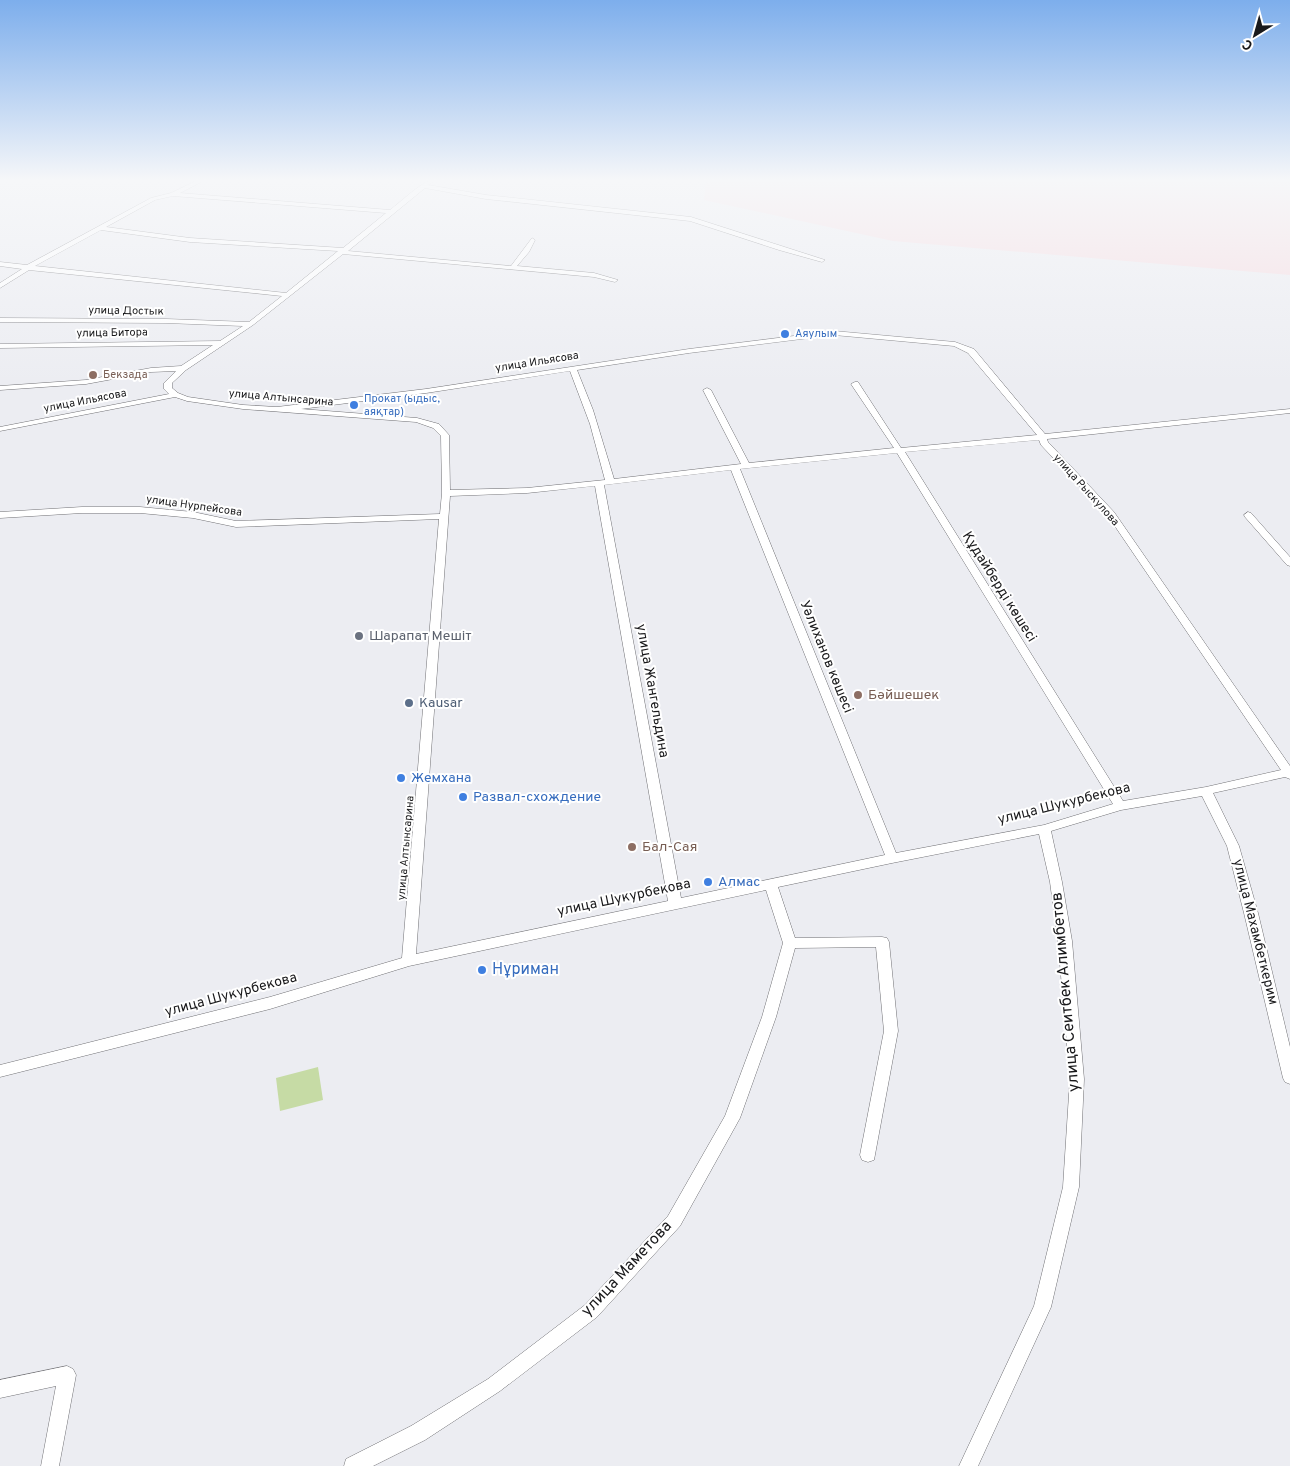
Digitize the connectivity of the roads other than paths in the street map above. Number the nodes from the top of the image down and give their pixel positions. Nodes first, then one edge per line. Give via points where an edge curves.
1 (65, 247) edge
2 (293, 247) edge
3 (347, 247) edge
4 (528, 247) edge
5 (776, 247) edge
6 (343, 251) junction
7 (822, 260) dead end
8 (0, 264) edge
9 (29, 267) junction
10 (512, 268) junction
11 (615, 280) dead end
12 (0, 286) edge
13 (288, 295) junction
14 (0, 320) edge
15 (251, 324) junction
16 (803, 337) joint
17 (224, 343) junction
18 (0, 346) edge
19 (184, 368) junction
20 (572, 368) junction
21 (854, 384) dead end
22 (0, 388) edge
23 (707, 390) dead end
24 (175, 395) junction
25 (274, 410) junction
26 (1290, 411) edge
27 (0, 429) edge
28 (1042, 436) junction
29 (899, 450) junction
30 (741, 466) junction
31 (605, 483) junction
32 (446, 493) junction
33 (0, 515) edge
34 (1248, 515) dead end
35 (445, 516) junction
36 (1290, 563) edge
37 (1289, 773) edge
38 (1206, 791) junction
39 (1120, 806) junction
40 (1044, 828) junction
41 (892, 858) junction
42 (770, 884) junction
43 (675, 903) junction
44 (790, 944) junction
45 (409, 961) junction
46 (0, 1071) edge
47 (1290, 1078) edge
48 (868, 1155) dead end
49 (0, 1388) edge
50 (50, 1466) edge
51 (353, 1466) edge
52 (968, 1466) edge

1 - 9 street
2 - 6 street
3 - 6 street
4 - 10 street
5 - 7 street
6 - 10 street
6 - 13 street
8 - 9 street
9 - 12 street
9 - 13 street
10 - 11 street
13 - 15 street
14 - 15 street, улица Достык
15 - 17 street
16 - 20 street, улица Ильясова
16 - 28 street, улица Рыскулова via 834,333 964,347
17 - 18 street, улица Битора
17 - 19 street
19 - 22 street via 143,371 86,382
19 - 24 street via 168,383 168,389
20 - 25 street, улица Ильясова
20 - 31 street, улица Жангельдина via 587,401
21 - 29 street, Құдайберді көшесі
23 - 30 street, Уәлиханов көшесі
24 - 25 street, улица Алтынсарина via 187,400
24 - 27 street, улица Ильясова
25 - 32 street, улица Алтынсарина via 394,417 436,426 445,435
26 - 28 street
28 - 29 street
28 - 37 street, улица Рыскулова via 1044,443 1111,514
29 - 30 street
29 - 39 street, Құдайберді көшесі
30 - 31 street
30 - 41 street, Уәлиханов көшесі
31 - 32 street
31 - 43 street, улица Жангельдина
32 - 35 street, улица Алтынсарина
33 - 35 street, улица Нурпейсова via 140,510 192,515 236,524
34 - 36 street
35 - 45 street, улица Алтынсарина
37 - 38 street, улица Шукурбекова
38 - 39 street, улица Шукурбекова
38 - 47 street, улица Махамбеткерим via 1233,846
39 - 40 street, улица Шукурбекова
40 - 41 street, улица Шукурбекова
40 - 52 street, улица Сеитбек Алимбетов via 1064,941 1077,1079 1071,1187 1042,1307
41 - 42 street, улица Шукурбекова
42 - 43 street, улица Шукурбекова
42 - 44 street
43 - 45 street, улица Шукурбекова
44 - 48 street via 882,942 891,1031
44 - 51 street, улица Маметова via 769,1017 732,1118 674,1221 591,1311 494,1385 418,1433
45 - 46 street, улица Шукурбекова via 270,1003
49 - 50 street via 67,1375

